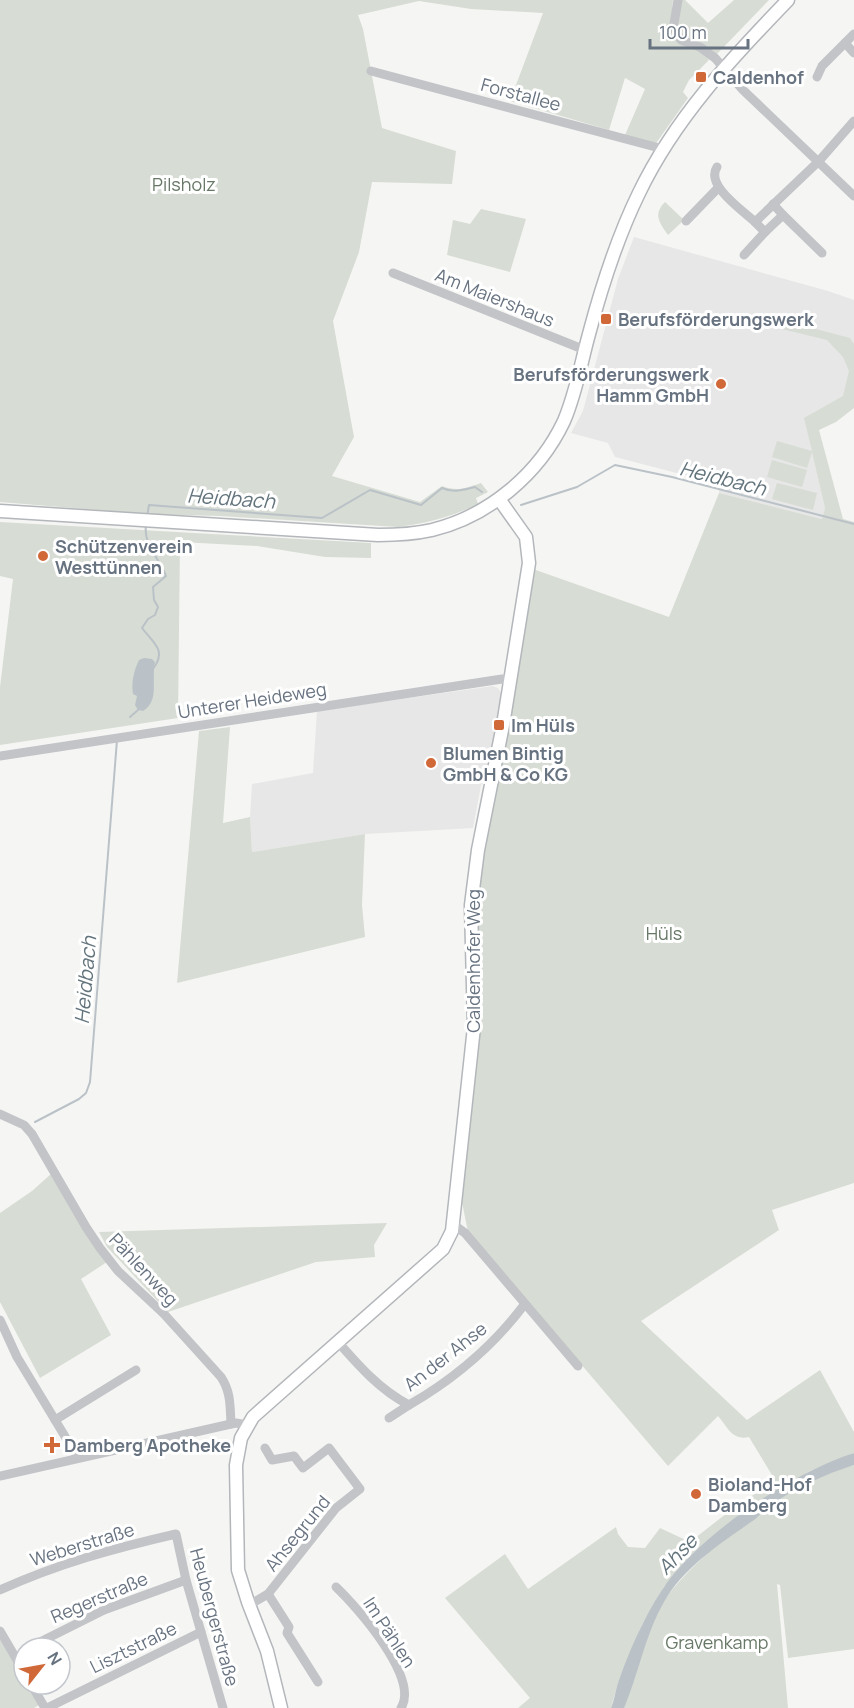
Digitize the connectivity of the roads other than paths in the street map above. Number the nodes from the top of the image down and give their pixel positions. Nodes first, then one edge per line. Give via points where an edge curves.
1 (678, 0) edge
2 (788, 0) edge
3 (854, 34) edge
4 (845, 43) junction
5 (854, 53) edge
6 (723, 69) junction
7 (371, 71) dead end
8 (817, 77) dead end
9 (854, 122) edge
10 (663, 148) junction
11 (819, 161) junction
12 (717, 166) dead end
13 (718, 188) junction
14 (854, 196) edge
15 (773, 204) junction
16 (783, 215) junction
17 (686, 221) dead end
18 (755, 222) junction
19 (765, 232) junction
20 (822, 253) dead end
21 (744, 255) dead end
22 (393, 273) dead end
23 (585, 350) junction
24 (499, 499) junction
25 (0, 511) edge
26 (510, 680) junction
27 (0, 756) edge
28 (0, 1114) edge
29 (454, 1225) junction
30 (524, 1305) junction
31 (0, 1320) edge
32 (338, 1342) junction
33 (578, 1366) dead end
34 (136, 1370) dead end
35 (409, 1405) junction
36 (389, 1418) dead end
37 (55, 1420) junction
38 (231, 1424) junction
39 (247, 1425) junction
40 (265, 1448) dead end
41 (78, 1458) junction
42 (0, 1476) edge
43 (176, 1534) joint
44 (186, 1580) junction
45 (336, 1587) dead end
46 (0, 1590) edge
47 (268, 1594) junction
48 (249, 1605) junction
49 (0, 1631) edge
50 (201, 1632) junction
51 (52, 1636) edge
52 (12, 1652) edge
53 (318, 1682) dead end
54 (406, 1705) edge
55 (46, 1708) edge
56 (224, 1708) edge
57 (281, 1708) edge

1 - 6 street via 674,24 677,35 707,51
2 - 6 main road
3 - 4 street
4 - 5 street
4 - 8 street via 822,66
6 - 10 main road
6 - 11 street
7 - 10 street, Forstallee
9 - 11 street
10 - 23 main road via 609,265
11 - 14 street
11 - 15 street
12 - 13 street via 714,178
13 - 17 street
13 - 18 street
15 - 16 street
15 - 18 street
16 - 19 street
16 - 20 street
18 - 19 street
19 - 21 street
22 - 23 street, Am Maiershaus
23 - 24 main road via 571,403 557,435 532,469
24 - 25 main road via 461,520 430,530 378,536
24 - 26 main road, Caldenhofer Weg via 526,537 529,555
26 - 27 street, Unterer Heideweg
26 - 29 main road, Caldenhofer Weg via 471,905 474,1027
28 - 38 street, Pählenweg via 24,1125 32,1134 100,1248 221,1377 230,1395
29 - 30 street via 465,1233
29 - 32 main road, Caldenhofer Weg via 449,1240 438,1253
30 - 33 street
30 - 35 street, An der Ahse via 505,1330 475,1358
31 - 37 street
32 - 35 street, An der Ahse via 372,1379
32 - 39 main road, Caldenhofer Weg via 260,1409
34 - 37 street
35 - 36 street, An der Ahse
37 - 41 street
38 - 39 street
38 - 41 street
39 - 48 main road, Caldenhofer Weg via 237,1453 235,1497 238,1570
40 - 47 street, Ahsegrund via 272,1460 294,1456 303,1468 329,1448 360,1489 336,1508
41 - 42 street
43 - 44 street, Heubergerstraße
43 - 46 street, Weberstraße via 112,1549
44 - 50 street, Heubergerstraße
44 - 51 street, Regerstraße via 104,1610
45 - 54 street, Im Pählen via 373,1629 397,1667
47 - 48 street, Ahsegrund
47 - 53 street, Ahsegrund
48 - 57 main road, Caldenhofer Weg via 267,1651
49 - 52 street
50 - 55 street, Lisztstraße
50 - 56 street, Heubergerstraße

